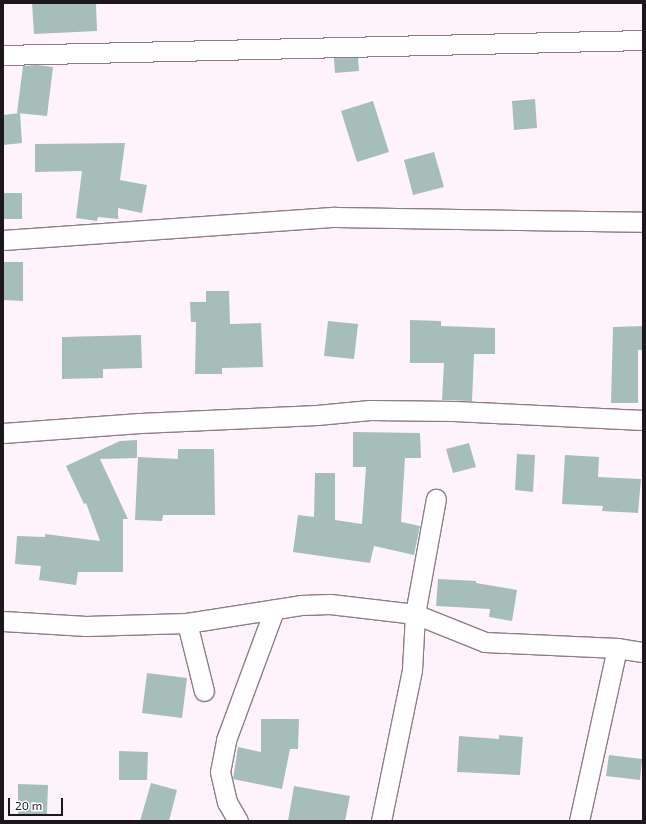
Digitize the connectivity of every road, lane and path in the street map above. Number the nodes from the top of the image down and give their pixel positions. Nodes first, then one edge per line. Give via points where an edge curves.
1 (643, 40) edge
2 (3, 55) edge
3 (643, 222) edge
4 (3, 240) edge
5 (643, 420) edge
6 (3, 433) edge
7 (436, 499) dead end
8 (274, 610) junction
9 (415, 614) junction
10 (3, 621) edge
11 (188, 623) junction
12 (617, 648) junction
13 (643, 652) edge
14 (204, 691) dead end
15 (238, 821) edge
16 (381, 821) edge
17 (579, 821) edge

1 - 2 street
3 - 4 street via 335,217
5 - 6 street via 454,411 370,410
7 - 9 street
8 - 9 street via 301,605 330,604
8 - 11 street
8 - 15 street via 226,740 220,772 227,802
9 - 12 street via 485,642
9 - 16 street via 412,670
10 - 11 street via 86,626
11 - 14 street
12 - 13 street
12 - 17 street

